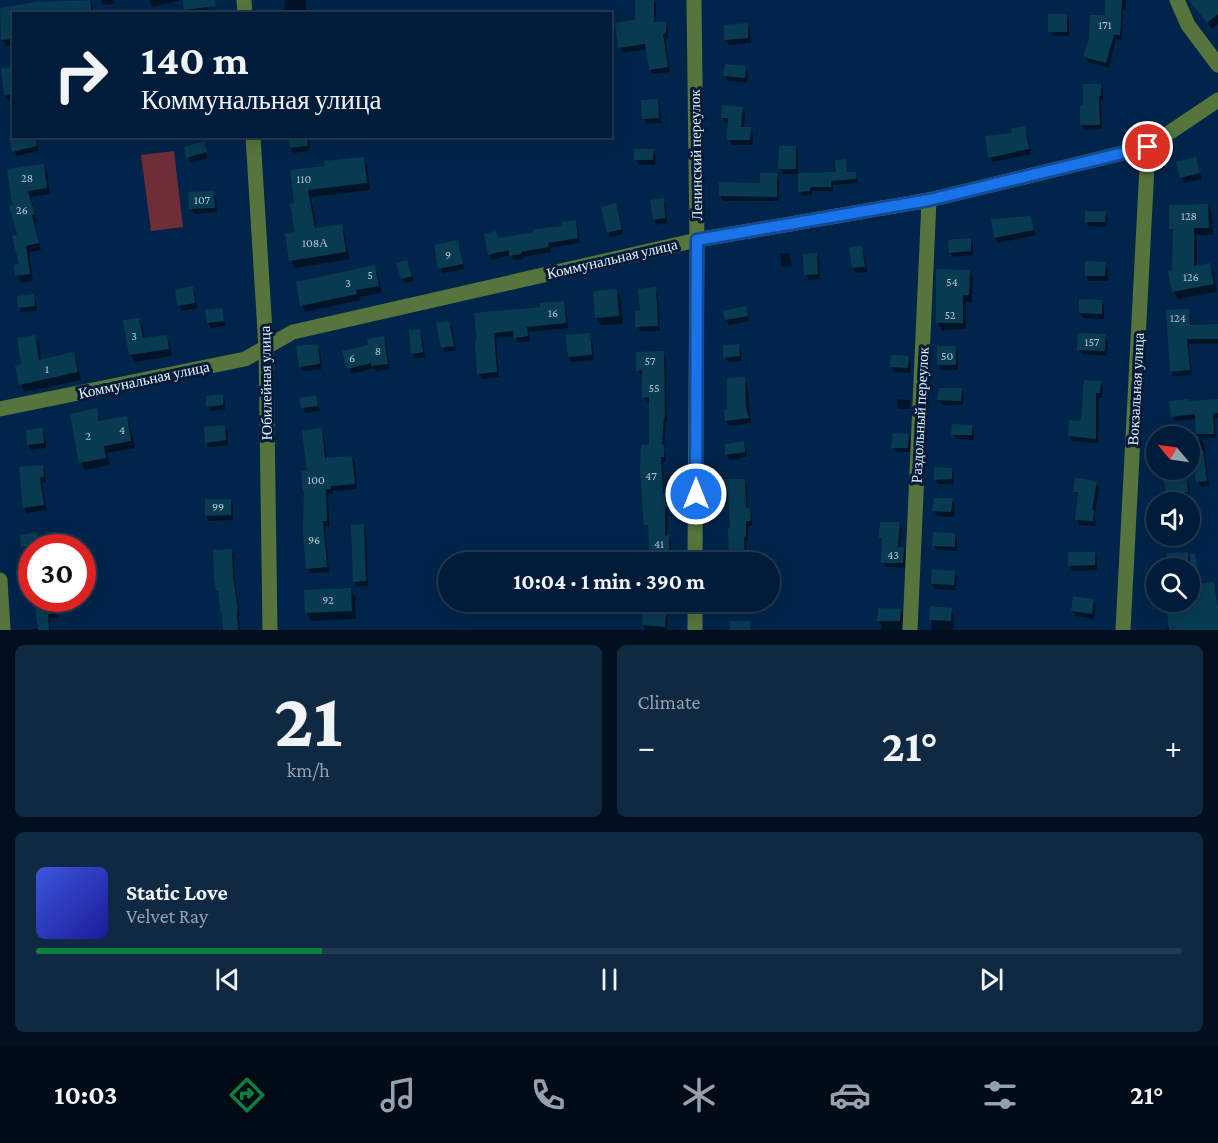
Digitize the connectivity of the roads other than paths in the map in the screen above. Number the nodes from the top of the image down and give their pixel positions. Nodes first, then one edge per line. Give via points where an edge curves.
1 (694, 0) edge
2 (1176, 0) edge
3 (1218, 65) edge
4 (1218, 100) edge
5 (253, 138) edge
6 (1148, 147) junction
7 (929, 200) junction
8 (697, 240) junction
9 (266, 348) junction
10 (0, 409) edge
11 (695, 552) edge
12 (0, 580) edge
13 (695, 612) edge
14 (3, 630) edge
15 (270, 630) edge
16 (695, 630) edge
17 (910, 630) edge
18 (1123, 630) edge

1 - 8 street, Ленинский переулок
2 - 3 street via 1188,25
4 - 6 street, Коммунальная улица
5 - 9 street, Юбилейная улица
6 - 7 street, Коммунальная улица
6 - 18 street, Вокзальная улица
7 - 8 street, Коммунальная улица
7 - 17 street, Раздольный переулок
8 - 9 street, Коммунальная улица via 293,332
8 - 11 street, Ленинский переулок
9 - 10 street, Коммунальная улица via 245,359
9 - 15 street, Юбилейная улица
12 - 14 street
13 - 16 street

